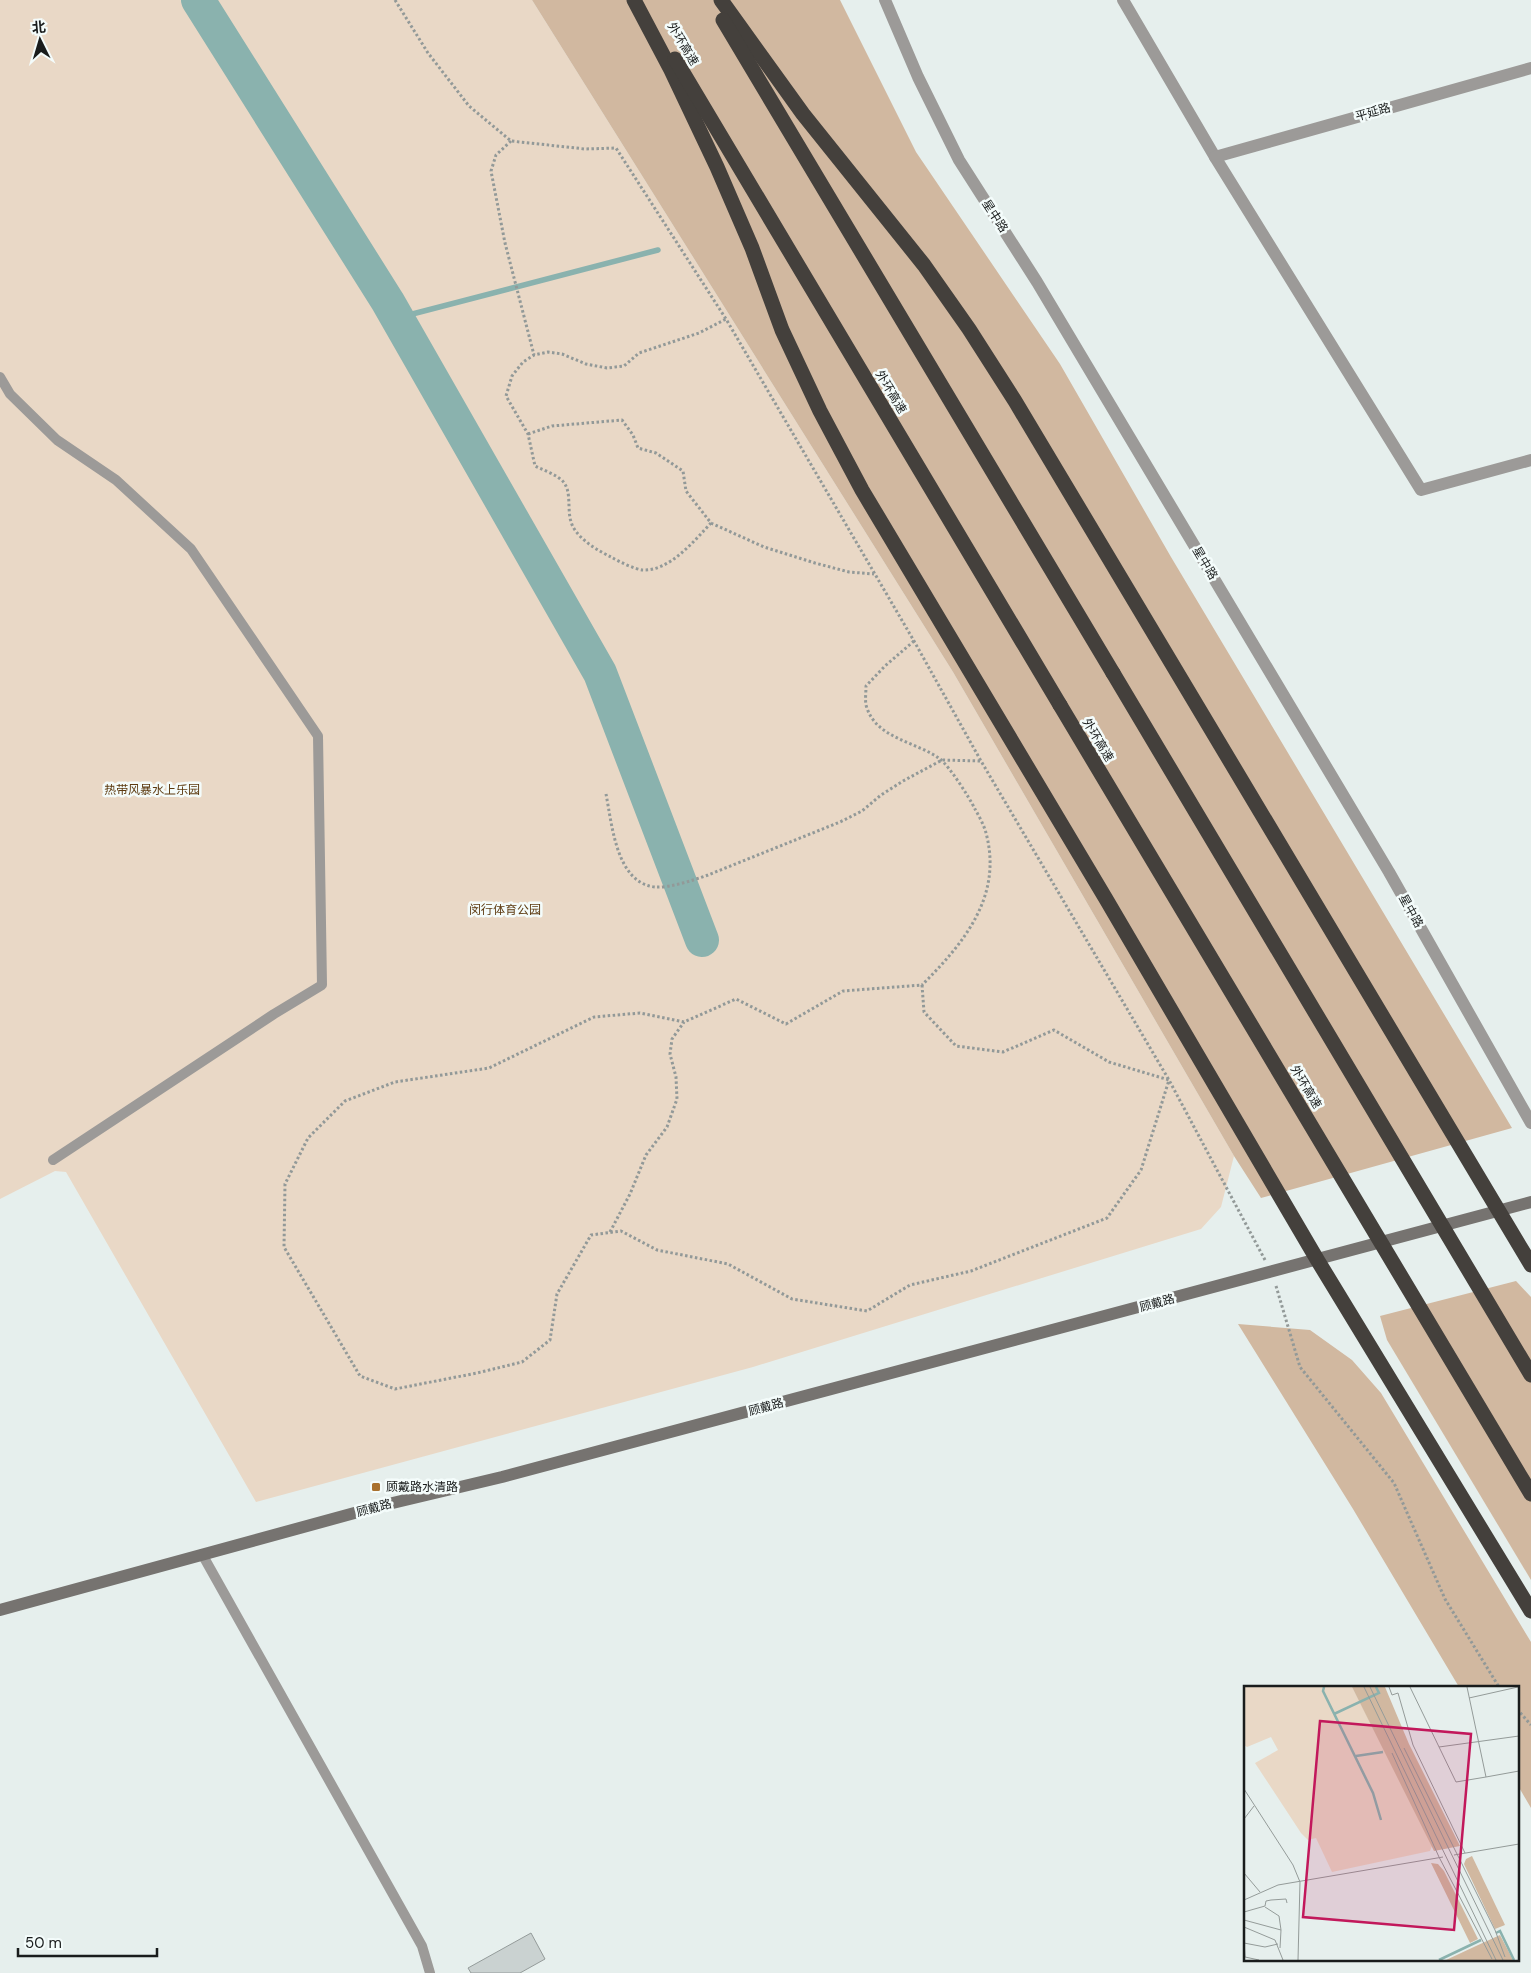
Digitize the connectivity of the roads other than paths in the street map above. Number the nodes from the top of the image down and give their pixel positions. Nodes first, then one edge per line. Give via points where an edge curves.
1 (634, 0) edge
2 (640, 0) edge
3 (711, 0) edge
4 (721, 0) edge
5 (885, 0) edge
6 (1123, 0) edge
7 (1531, 68) edge
8 (1215, 157) junction
9 (0, 377) edge
10 (1531, 460) edge
11 (1531, 1123) edge
12 (53, 1160) dead end
13 (1531, 1202) edge
14 (1499, 1212) junction
15 (1318, 1261) junction
16 (1531, 1265) edge
17 (1531, 1375) edge
18 (1531, 1494) edge
19 (202, 1554) junction
20 (0, 1610) edge
21 (1531, 1611) edge
22 (430, 1973) edge

1 - 15 highway via 717,167 752,248 782,330 862,490
2 - 18 highway, 外环高速, bridge
3 - 17 highway, bridge
4 - 14 highway via 803,114 924,265 994,369
5 - 11 street, 星中路 via 959,160 1037,282 1389,872
6 - 8 street
7 - 8 street, 平延路
8 - 10 street via 1421,490
9 - 12 lane via 10,394 57,440 116,480 191,549 318,736 322,985
13 - 14 main road, 顾戴路
14 - 15 main road, 顾戴路
14 - 16 highway
15 - 19 main road, 顾戴路
15 - 21 highway
19 - 20 main road, 顾戴路
19 - 22 lane via 422,1946

